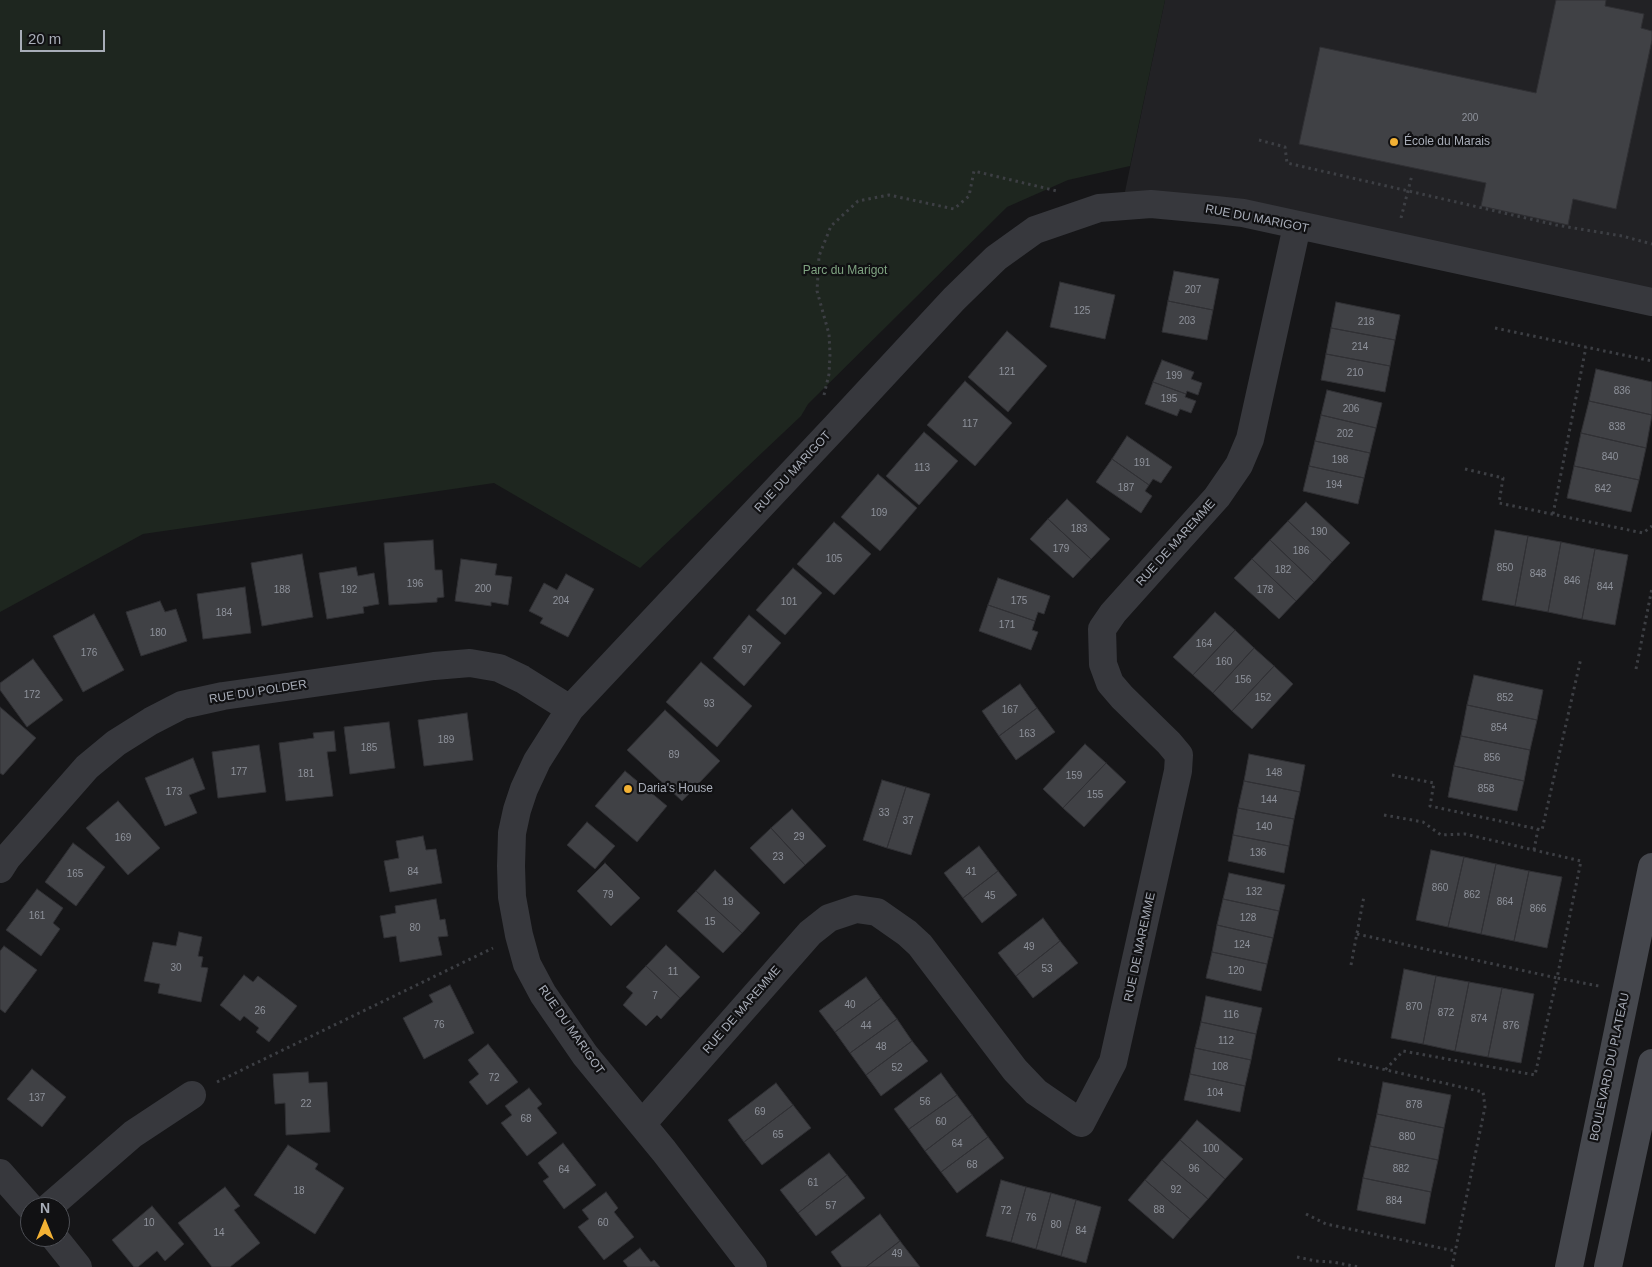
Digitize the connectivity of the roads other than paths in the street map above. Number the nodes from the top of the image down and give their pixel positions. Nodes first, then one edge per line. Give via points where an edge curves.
1 (1297, 226) junction
2 (1652, 302) edge
3 (570, 709) junction
4 (1652, 867) edge
5 (0, 869) edge
6 (1652, 1063) edge
7 (192, 1094) road end
8 (642, 1124) junction
9 (0, 1173) edge
10 (21, 1197) edge
11 (61, 1197) edge
12 (62, 1247) edge
13 (78, 1267) edge
14 (753, 1267) edge
15 (1569, 1267) edge
16 (1608, 1267) edge

1 - 2 street, RUE DU MARIGOT
1 - 3 street, RUE DU MARIGOT via 1243,213 1151,204 1099,208 1036,230 996,258 954,299
1 - 8 street, RUE DE MAREMME via 1250,439 1239,465 1217,497 1102,629 1103,664 1110,683 1179,756 1113,1062 1081,1123 1036,1092 1016,1070 920,945 876,912 856,909 829,918 810,933
3 - 5 street, RUE DU POLDER via 522,678 499,668 470,663 223,696 182,706 116,743 87,767
3 - 8 street, RUE DU MARIGOT via 537,761 517,810 512,833 512,897 527,964 543,994 585,1055
4 - 15 main road, BOULEVARD DU PLATEAU
6 - 16 main road
7 - 11 street via 133,1134
8 - 14 street, RUE DU MARIGOT
9 - 10 street
12 - 13 street

